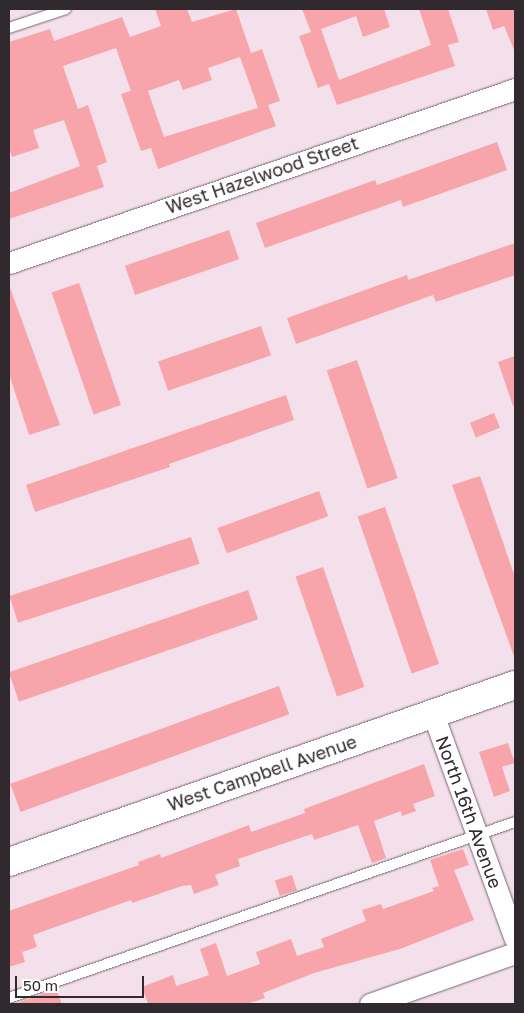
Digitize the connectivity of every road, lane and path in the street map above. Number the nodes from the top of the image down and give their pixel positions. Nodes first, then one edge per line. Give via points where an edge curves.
1 (66, 9) edge
2 (9, 28) edge
3 (515, 89) edge
4 (9, 263) edge
5 (515, 685) edge
6 (433, 714) junction
7 (515, 822) edge
8 (477, 836) junction
9 (9, 862) edge
10 (515, 939) edge
11 (515, 953) edge
12 (9, 998) edge
13 (370, 1004) edge

1 - 2 lane
3 - 4 street, West Hazelwood Street
5 - 6 street, West Campbell Avenue
6 - 8 street, North 16th Avenue
6 - 9 street, West Campbell Avenue
7 - 8 lane
8 - 10 street, North 16th Avenue
8 - 12 lane
11 - 13 street

